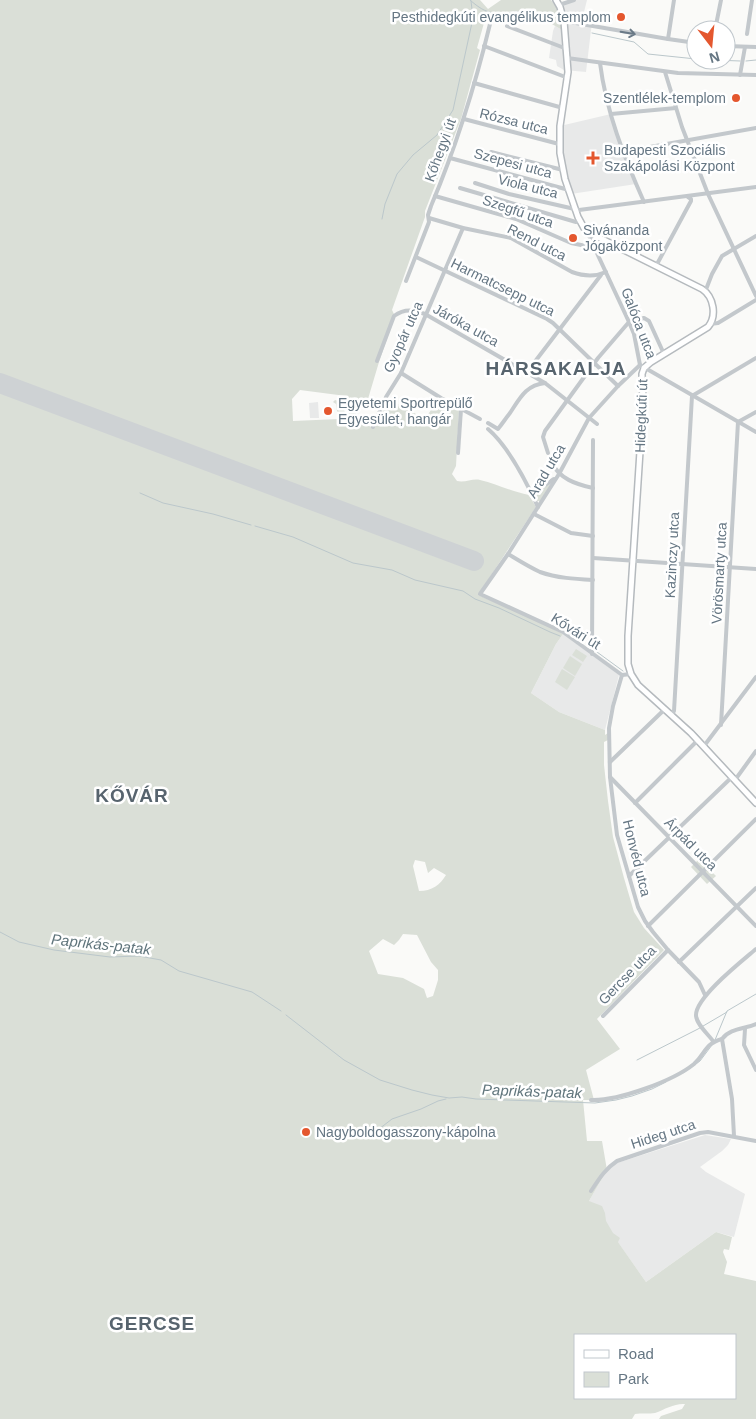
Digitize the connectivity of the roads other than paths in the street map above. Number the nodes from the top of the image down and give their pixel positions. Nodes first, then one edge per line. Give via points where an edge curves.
1 (574, 0) edge
2 (674, 0) edge
3 (721, 0) edge
4 (752, 0) edge
5 (558, 2) edge
6 (717, 20) edge
7 (564, 21) junction
8 (490, 24) dead end
9 (507, 26) dead end
10 (747, 34) dead end
11 (668, 40) junction
12 (686, 42) edge
13 (484, 46) junction
14 (736, 47) edge
15 (745, 47) junction
16 (756, 47) edge
17 (567, 50) junction
18 (567, 58) junction
19 (600, 63) junction
20 (665, 72) junction
21 (740, 75) junction
22 (756, 75) edge
23 (568, 78) junction
24 (474, 83) junction
25 (563, 108) junction
26 (676, 108) junction
27 (611, 114) junction
28 (464, 119) junction
29 (756, 128) edge
30 (687, 140) junction
31 (559, 144) junction
32 (491, 152) dead end
33 (622, 152) junction
34 (450, 158) junction
35 (563, 170) junction
36 (475, 183) dead end
37 (756, 187) edge
38 (460, 188) dead end
39 (569, 190) junction
40 (708, 194) junction
41 (435, 196) junction
42 (688, 197) junction
43 (644, 202) junction
44 (576, 210) junction
45 (429, 218) junction
46 (580, 220) junction
47 (463, 228) junction
48 (588, 232) junction
49 (756, 236) edge
50 (592, 244) junction
51 (734, 249) junction
52 (416, 257) junction
53 (657, 265) junction
54 (444, 271) junction
55 (606, 272) junction
56 (601, 274) junction
57 (406, 281) dead end
58 (705, 292) junction
59 (756, 298) edge
60 (425, 314) junction
61 (629, 322) junction
62 (710, 324) junction
63 (560, 329) junction
64 (664, 354) junction
65 (756, 358) edge
66 (377, 361) dead end
67 (594, 363) junction
68 (642, 367) junction
69 (527, 372) junction
70 (401, 373) junction
71 (545, 384) junction
72 (618, 386) junction
73 (692, 396) junction
74 (568, 401) junction
75 (461, 409) junction
76 (756, 412) edge
77 (589, 418) junction
78 (480, 419) dead end
79 (738, 422) junction
80 (488, 423) dead end
81 (597, 424) dead end
82 (372, 427) dead end
83 (488, 429) dead end
84 (756, 432) edge
85 (593, 440) dead end
86 (458, 453) dead end
87 (548, 453) dead end
88 (551, 462) dead end
89 (558, 476) junction
90 (593, 488) junction
91 (531, 494) junction
92 (538, 507) junction
93 (534, 514) junction
94 (593, 536) junction
95 (508, 554) junction
96 (593, 558) junction
97 (633, 561) junction
98 (683, 564) junction
99 (730, 568) junction
100 (756, 570) edge
101 (593, 580) junction
102 (480, 594) joint
103 (592, 654) junction
104 (631, 674) junction
105 (622, 675) junction
106 (756, 677) edge
107 (665, 709) junction
108 (672, 714) junction
109 (721, 725) junction
110 (698, 740) junction
111 (705, 745) junction
112 (756, 751) edge
113 (610, 762) junction
114 (610, 777) junction
115 (735, 778) junction
116 (635, 803) junction
117 (756, 803) edge
118 (756, 819) edge
119 (669, 837) junction
120 (703, 872) junction
121 (629, 876) junction
122 (756, 888) edge
123 (737, 907) junction
124 (648, 926) junction
125 (756, 926) edge
126 (756, 949) edge
127 (668, 950) junction
128 (679, 962) junction
129 (705, 995) junction
130 (603, 1016) dead end
131 (756, 1024) edge
132 (745, 1029) junction
133 (722, 1039) junction
134 (715, 1041) junction
135 (756, 1070) edge
136 (591, 1100) dead end
137 (734, 1136) junction
138 (756, 1140) edge
139 (591, 1191) dead end

1 - 5 street
2 - 11 street
3 - 6 street
4 - 10 street
5 - 7 main road
7 -> 11 street
7 - 17 main road
8 - 13 street, Kőhegyi út
9 - 17 street
11 - 12 street
13 - 23 street
13 - 24 street, Kőhegyi út
14 - 15 street
15 - 16 street
15 - 21 street
17 - 18 main road
18 - 19 street
18 - 23 main road
19 - 20 street
19 - 27 street
20 - 21 street
20 - 26 street
21 - 22 street
23 - 25 main road
24 - 25 street
24 - 28 street, Kőhegyi út
25 - 31 main road
26 - 27 street
26 - 30 street
27 - 33 street
28 - 31 street, Rózsa utca
28 - 34 street, Kőhegyi út
29 - 30 street
30 - 33 street
30 - 40 street
31 - 35 main road
32 - 35 street
33 - 43 street
34 - 39 street, Szepesi utca
34 - 41 street, Kőhegyi út
35 - 39 main road
36 - 44 street, Viola utca
37 - 40 street
38 - 46 street via 576,222
39 - 44 main road
40 - 42 street
40 - 51 street
41 - 45 street, Kőhegyi út
41 - 50 street, Szegfű utca via 516,220 571,243
42 - 43 street
42 - 53 street via 691,201
43 - 44 street
44 - 46 main road
45 - 47 street, Rend utca
45 - 52 street, Kőhegyi út
46 - 48 main road
47 - 54 street, Gyopár utca
47 - 56 street, Rend utca via 511,238 572,272 586,276
48 - 50 street, Galóca utca
48 - 53 main road
49 - 51 street
50 - 55 street, Galóca utca
51 - 58 street via 722,256
51 - 59 street
52 - 54 street, Harmatcsepp utca
52 - 57 street, Kőhegyi út
53 - 58 main road
54 - 60 street, Gyopár utca
54 - 63 street, Harmatcsepp utca via 547,319
55 - 56 street, Rend utca
55 - 61 street, Galóca utca
56 - 63 street
58 - 62 main road via 713,308
59 - 62 street via 718,323
60 - 66 street, Járóka utca via 406,310 394,316
60 - 69 street, Járóka utca
60 - 70 street, Gyopár utca
61 - 64 street via 644,318 649,321
61 - 67 street
61 - 68 street, Galóca utca
62 - 64 main road, Hidegkúti út
63 - 67 street, Harmatcsepp utca
63 - 69 street
64 - 68 main road, Hidegkúti út
65 - 73 street
67 - 72 street, Harmatcsepp utca
67 - 74 street
68 - 72 street, Arad utca
68 - 73 street
68 - 97 main road, Hidegkúti út via 643,400
69 - 71 street, Járóka utca
70 - 75 street
70 - 82 street, Gyopár utca
71 - 74 street, Járóka utca
71 - 80 street via 533,386 521,396 498,429
72 - 77 street, Arad utca
73 - 79 street
73 - 98 street, Kazinczy utca
74 - 77 street, Járóka utca
74 - 87 street via 543,437
75 - 78 street
75 - 86 street
76 - 79 street
77 - 81 street, Járóka utca
77 - 89 street, Arad utca
79 - 84 street
79 - 99 street, Vörösmarty utca
83 - 91 street via 514,462
85 - 90 street
88 - 89 street
89 - 90 street
89 - 91 street
89 - 92 street, Arad utca
90 - 94 street
91 - 92 street
92 - 93 street, Arad utca
93 - 94 street via 571,533
93 - 95 street, Arad utca
94 - 96 street
95 - 101 street via 539,571
95 - 102 street, Arad utca
96 - 97 street
96 - 101 street
97 - 98 street
97 - 104 main road, Hidegkúti út via 627,659
98 - 99 street
98 - 108 street, Kazinczy utca
99 - 100 street
99 - 109 street, Vörösmarty utca
101 - 103 street
102 - 103 street, Kővári út via 563,632
103 - 105 street, Kővári út
104 - 105 street
104 - 107 main road via 643,690
105 - 113 street, Honvéd utca via 609,722
106 - 109 street
107 - 108 main road
107 - 113 street
108 - 110 main road
109 - 111 street
110 - 111 main road
110 - 116 street
111 - 115 main road
112 - 115 street
113 - 114 street, Honvéd utca
114 - 116 street, Árpád utca
114 - 121 street, Honvéd utca via 617,835
115 - 117 main road
115 - 119 street
116 - 119 street, Árpád utca
118 - 120 street
119 - 120 street, Árpád utca
119 - 121 street
120 - 123 street, Árpád utca
120 - 124 street
121 - 124 street, Honvéd utca via 638,907
122 - 123 street
123 - 125 street, Árpád utca
123 - 128 street
124 - 127 street, Honvéd utca
126 - 129 street
127 - 128 street, Honvéd utca
127 - 130 street, Gercse utca
128 - 129 street, Honvéd utca via 700,982
129 - 134 street via 696,1018
131 - 132 street
132 - 133 street via 733,1031
132 - 135 street via 744,1044
133 - 134 street
133 - 137 street via 732,1099
134 - 136 street via 692,1064 658,1083 636,1092
137 - 138 street, Hideg utca
137 - 139 street, Hideg utca via 700,1133 624,1158 607,1168

